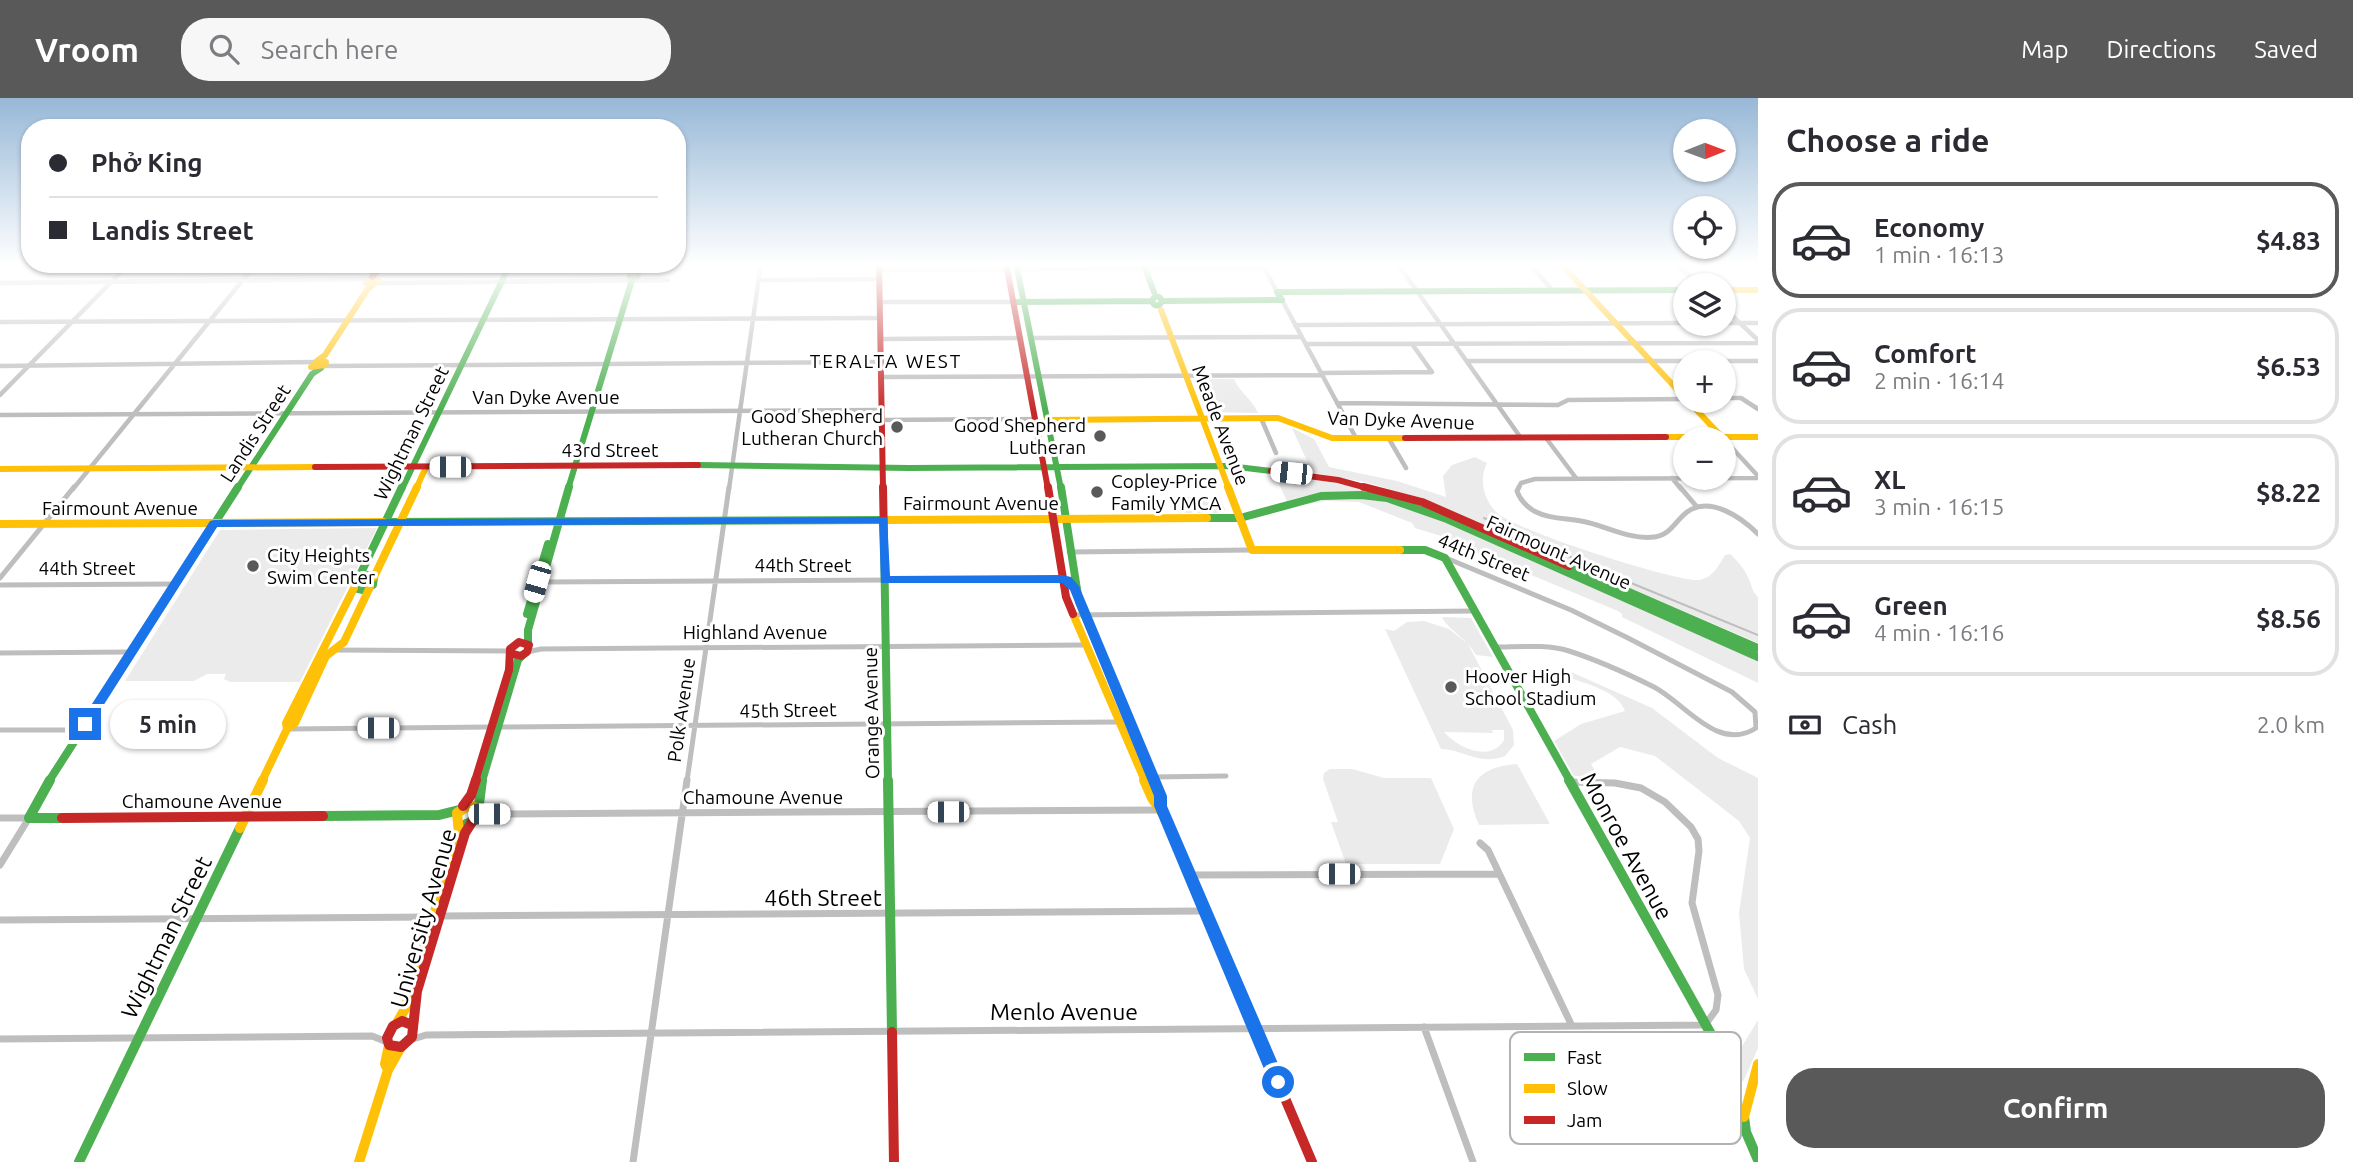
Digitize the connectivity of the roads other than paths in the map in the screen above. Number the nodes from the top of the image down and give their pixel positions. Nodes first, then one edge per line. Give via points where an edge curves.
1 (81, 313) edge
2 (216, 313) edge
3 (353, 313) edge
4 (487, 313) edge
5 (622, 313) edge
6 (753, 313) edge
7 (880, 313) edge
8 (1020, 313) edge
9 (1161, 313) edge
10 (1289, 313) edge
11 (1432, 313) edge
12 (1606, 313) edge
13 (880, 318) junction
14 (752, 319) junction
15 (1736, 319) edge
16 (483, 320) junction
17 (620, 320) junction
18 (209, 321) junction
19 (347, 321) junction
20 (0, 322) edge
21 (72, 322) junction
22 (1673, 323) edge
23 (1736, 323) edge
24 (1740, 323) junction
25 (1758, 323) edge
26 (1440, 324) junction
27 (1616, 324) junction
28 (1295, 325) junction
29 (1302, 337) junction
30 (1025, 338) junction
31 (1171, 338) junction
32 (881, 339) junction
33 (1758, 341) edge
34 (1634, 343) junction
35 (1306, 344) junction
36 (1412, 344) junction
37 (1454, 344) junction
38 (1467, 361) junction
39 (1651, 361) junction
40 (1758, 361) edge
41 (881, 362) junction
42 (606, 363) junction
43 (746, 363) junction
44 (319, 364) junction
45 (462, 364) junction
46 (29, 365) junction
47 (174, 365) junction
48 (0, 366) edge
49 (1432, 372) joint
50 (1321, 374) junction
51 (1185, 376) junction
52 (881, 377) junction
53 (1028, 377) junction
54 (1038, 377) junction
55 (1673, 385) edge
56 (0, 395) edge
57 (1736, 398) edge
58 (1673, 399) edge
59 (1337, 403) junction
60 (1498, 405) junction
61 (1758, 409) edge
62 (739, 411) junction
63 (592, 412) junction
64 (287, 413) junction
65 (439, 413) junction
66 (1699, 413) edge
67 (134, 414) junction
68 (0, 415) edge
69 (882, 415) junction
70 (1261, 418) junction
71 (1036, 419) junction
72 (1047, 419) junction
73 (1201, 419) junction
74 (1713, 427) edge
75 (1673, 437) edge
76 (1736, 437) edge
77 (1758, 437) edge
78 (1356, 438) junction
79 (1521, 438) junction
80 (1546, 438) junction
81 (1389, 439) junction
82 (1276, 453) dead end
83 (1736, 453) edge
84 (732, 465) junction
85 (575, 466) junction
86 (1220, 466) junction
87 (413, 467) junction
88 (426, 467) junction
89 (883, 467) junction
90 (1045, 467) junction
91 (1056, 467) junction
92 (89, 468) junction
93 (252, 468) junction
94 (1406, 468) dead end
95 (0, 469) edge
96 (1758, 477) edge
97 (1576, 478) junction
98 (1672, 478) junction
99 (1697, 507) junction
100 (1240, 518) junction
101 (884, 519) junction
102 (1054, 519) junction
103 (1067, 519) junction
104 (724, 520) junction
105 (386, 523) junction
106 (400, 523) junction
107 (0, 524) edge
108 (44, 524) junction
109 (214, 524) junction
110 (557, 524) junction
111 (1758, 534) edge
112 (1056, 540) junction
113 (1252, 550) junction
114 (1069, 552) junction
115 (1445, 558) junction
116 (0, 578) edge
117 (359, 578) junction
118 (374, 578) junction
119 (1062, 579) junction
120 (885, 580) junction
121 (715, 581) junction
122 (540, 582) junction
123 (175, 584) junction
124 (0, 585) edge
125 (370, 587) junction
126 (354, 588) junction
127 (1075, 589) junction
128 (1474, 611) junction
129 (1083, 614) junction
130 (1073, 615) junction
131 (1092, 645) junction
132 (886, 647) junction
133 (1494, 647) junction
134 (706, 648) junction
135 (1758, 648) edge
136 (512, 649) junction
137 (527, 649) junction
138 (327, 650) junction
139 (131, 652) junction
140 (0, 653) edge
141 (1758, 657) edge
142 (1111, 701) junction
143 (1581, 701) dead end
144 (1524, 702) junction
145 (1120, 722) junction
146 (1130, 723) junction
147 (887, 724) junction
148 (694, 726) junction
149 (495, 727) junction
150 (1756, 728) edge
151 (287, 729) junction
152 (0, 730) edge
153 (82, 730) junction
154 (1226, 776) dead end
155 (1143, 777) junction
156 (1153, 777) junction
157 (1569, 782) junction
158 (1161, 808) junction
159 (888, 812) junction
160 (682, 813) junction
161 (459, 815) junction
162 (477, 815) junction
163 (245, 817) junction
164 (0, 818) edge
165 (29, 818) junction
166 (1480, 843) dead end
167 (0, 865) edge
168 (1499, 874) junction
169 (1190, 875) junction
170 (1205, 911) junction
171 (890, 914) junction
172 (667, 915) junction
173 (437, 917) junction
174 (197, 918) junction
175 (0, 920) edge
176 (395, 1024) junction
177 (1705, 1025) junction
178 (1572, 1026) junction
179 (413, 1027) junction
180 (1424, 1027) junction
181 (1255, 1028) junction
182 (892, 1031) junction
183 (1709, 1032) edge
184 (650, 1033) junction
185 (423, 1035) junction
186 (376, 1036) junction
187 (139, 1038) junction
188 (0, 1039) edge
189 (409, 1041) junction
190 (388, 1043) junction
191 (401, 1047) junction
192 (1758, 1064) edge
193 (388, 1070) junction
194 (1741, 1112) edge
195 (1744, 1117) junction
196 (1758, 1160) edge
197 (79, 1162) edge
198 (359, 1162) edge
199 (633, 1162) edge
200 (894, 1162) edge
201 (1312, 1162) edge
202 (1473, 1162) edge

1 - 21 street
2 - 18 street
3 - 19 main road, Landis Street
4 - 16 main road, Wightman Street
5 - 17 main road, University Avenue
6 - 14 street, Polk Avenue
7 - 13 main road, Orange Avenue
8 - 30 main road
9 - 31 main road, Meade Avenue
10 - 28 street
11 - 26 street
12 - 27 main road
13 - 14 street
13 - 32 main road, Orange Avenue
14 - 17 street
14 - 43 street, Polk Avenue
15 - 24 street
16 - 17 street
16 - 19 street
16 - 45 main road, Wightman Street
17 - 42 main road, University Avenue
18 - 19 street
18 - 21 street
18 - 47 street
19 - 44 main road, Landis Street
20 - 21 street
21 - 46 street
22 - 27 street
23 - 24 street
24 - 25 street
24 - 33 street
26 - 27 street
26 - 28 street
26 - 37 street
27 - 34 main road
28 - 29 street
29 - 31 street
29 - 35 street
30 - 31 street
30 - 32 street
30 - 53 main road
30 - 54 main road
31 - 51 main road, Meade Avenue
32 - 41 main road, Orange Avenue
33 - 34 street
34 - 37 street
34 - 39 main road
35 - 36 street
35 - 50 street
36 - 37 street
36 - 49 street
37 - 38 street
38 - 39 street
38 - 60 street
39 - 40 street
39 - 55 main road
41 - 43 street
41 - 52 main road, Orange Avenue
42 - 43 street
42 - 45 street
42 - 63 main road, University Avenue
43 - 62 street, Polk Avenue
44 - 45 street
44 - 47 street
44 - 64 main road, Landis Street
45 - 65 main road, Wightman Street
46 - 47 street
46 - 48 street
46 - 56 street
47 - 67 street
49 - 50 street
50 - 51 street
50 - 59 street
51 - 54 street
51 - 73 main road, Meade Avenue
52 - 53 street
52 - 69 main road, Orange Avenue
53 - 54 street
53 - 71 main road
54 - 72 main road
57 - 61 street
58 - 60 street
59 - 60 street
59 - 78 street
60 - 79 street
62 - 63 street, Van Dyke Avenue
62 - 69 street, Van Dyke Avenue
62 - 84 street, Polk Avenue
63 - 65 street, Van Dyke Avenue
63 - 85 main road, University Avenue
64 - 65 street, Van Dyke Avenue
64 - 67 street, Van Dyke Avenue
64 - 93 main road, Landis Street
65 - 87 main road, Wightman Street
66 - 74 main road
67 - 68 street, Van Dyke Avenue
67 - 92 street
69 - 71 street, Van Dyke Avenue
69 - 89 main road, Orange Avenue
70 - 73 main road, Van Dyke Avenue
70 - 78 main road, Van Dyke Avenue via 1285,419 1325,437
70 - 82 street
71 - 90 main road
72 - 73 main road, Van Dyke Avenue
72 - 91 main road
73 - 86 main road, Meade Avenue
75 - 80 main road, Van Dyke Avenue
76 - 77 main road, Van Dyke Avenue
78 - 81 main road, Van Dyke Avenue
79 - 80 main road, Van Dyke Avenue
79 - 81 main road, Van Dyke Avenue
80 - 97 street
81 - 94 street
83 - 96 street
84 - 85 main road, 43rd Street
84 - 89 main road, 43rd Street
84 - 104 street, Polk Avenue
85 - 88 main road, 43rd Street
85 - 110 main road, University Avenue
86 - 91 main road, 43rd Street
86 - 100 main road, Meade Avenue
86 - 135 main road, Fairmount Avenue via 1338,480 1422,502
87 - 88 main road, 43rd Street
87 - 93 main road, 43rd Street
87 - 105 main road, Wightman Street
88 - 106 main road, Wightman Street
89 - 90 main road, 43rd Street
89 - 101 main road, Orange Avenue
90 - 91 main road, 43rd Street
90 - 102 main road
91 - 103 main road
92 - 93 main road, 43rd Street
92 - 95 main road, 43rd Street
92 - 108 street
93 - 109 main road, Landis Street
96 - 98 street
97 - 98 street
97 - 99 street via 1526,481 1518,486 1518,496 1529,508 1548,517 1639,537 1669,533
98 - 99 street
99 - 111 street via 1732,514
100 - 103 main road, Fairmount Avenue
100 - 113 main road, Meade Avenue
100 - 141 main road, Fairmount Avenue via 1321,496 1387,498 1447,519
101 - 102 main road, Fairmount Avenue
101 - 104 main road, Fairmount Avenue
101 - 120 main road, Orange Avenue
102 - 103 main road, Fairmount Avenue
102 - 112 main road
103 - 114 main road
104 - 110 main road, Fairmount Avenue
104 - 121 street, Polk Avenue
105 - 106 main road, Fairmount Avenue
105 - 109 main road, Fairmount Avenue
105 - 117 main road, Wightman Street
106 - 110 main road, Fairmount Avenue
106 - 118 main road, Wightman Street
107 - 108 main road, Fairmount Avenue
108 - 109 main road, Fairmount Avenue
108 - 116 street
109 - 123 main road, Landis Street
110 - 122 main road, University Avenue
112 - 114 main road
112 - 119 main road
113 - 114 street, 44th Street
113 - 115 main road, 44th Street via 1425,550
114 - 127 main road
115 - 128 main road, Monroe Avenue
115 - 150 street, 44th Street via 1571,610 1732,692 1755,712
117 - 118 main road
117 - 126 main road, Wightman Street
118 - 125 main road, Wightman Street
119 - 120 street, 44th Street
119 - 127 main road
119 - 130 main road
120 - 121 street, 44th Street
120 - 132 main road, Orange Avenue
121 - 122 street, 44th Street
121 - 134 street, Polk Avenue
122 - 136 main road, University Avenue
122 - 137 main road, University Avenue
123 - 124 street, 44th Street
123 - 139 main road, Landis Street
125 - 126 main road
125 - 138 main road, Wightman Street via 344,642
126 - 138 main road, Wightman Street
127 - 129 main road
128 - 129 street
128 - 133 main road, Monroe Avenue
129 - 130 street
129 - 131 main road
130 - 131 main road
131 - 132 street, Highland Avenue
131 - 142 main road
131 - 146 main road
132 - 134 street, Highland Avenue
132 - 147 main road, Orange Avenue
133 - 144 main road, Monroe Avenue
133 - 150 street via 1572,652 1656,688 1724,734 1744,736
134 - 137 street, Highland Avenue
134 - 148 street, Polk Avenue
136 - 137 main road
136 - 137 main road via 515,656
136 - 138 street
136 - 149 main road, University Avenue
137 - 149 main road, University Avenue via 518,660
138 - 151 main road, Wightman Street via 286,723
139 - 140 street
139 - 153 main road, Landis Street
142 - 145 main road
142 - 146 main road
143 - 144 street
144 - 157 main road, Monroe Avenue
145 - 147 street, 45th Street
145 - 155 main road
146 - 156 main road
147 - 148 street, 45th Street
147 - 159 main road, Orange Avenue
148 - 149 street, 45th Street
148 - 160 street, Polk Avenue
149 - 151 street, 45th Street
149 - 161 main road, University Avenue via 471,795
149 - 162 main road, University Avenue
151 - 163 main road, Wightman Street
152 - 153 street
153 - 165 main road, Landis Street
154 - 156 street
155 - 156 street
155 - 158 main road
156 - 158 main road
157 - 177 main road, Monroe Avenue
157 - 177 street via 1639,786 1658,795 1693,828 1699,852 1692,902 1718,995 1716,1010
158 - 159 street, Chamoune Avenue
158 - 169 main road
159 - 160 street, Chamoune Avenue
159 - 171 main road, Orange Avenue
160 - 162 street, Chamoune Avenue
160 - 172 street, Polk Avenue
161 - 162 main road via 464,824
161 - 162 main road via 472,804
161 - 163 main road, Chamoune Avenue
161 - 173 main road, University Avenue
162 - 173 main road, University Avenue via 465,833
163 - 165 main road, Chamoune Avenue
163 - 174 main road, Wightman Street
164 - 165 street, Chamoune Avenue
165 - 167 street, Landis Street
166 - 168 street
168 - 169 street
168 - 178 street
169 - 170 main road
170 - 171 street, 46th Street
170 - 181 main road
171 - 172 street, 46th Street
171 - 182 main road, Orange Avenue
172 - 173 street, 46th Street
172 - 184 street, Polk Avenue
173 - 174 street, 46th Street
173 - 176 main road, University Avenue via 405,1009
173 - 179 main road, University Avenue via 417,991
174 - 175 street, 46th Street
174 - 187 main road, Wightman Street
176 - 179 main road via 406,1021
176 - 186 street
176 - 190 main road
177 - 178 street, Menlo Avenue
177 - 183 main road, Monroe Avenue
178 - 180 street, Menlo Avenue
179 - 185 street
179 - 189 main road
180 - 181 street, Menlo Avenue
180 - 202 street
181 - 182 street, Menlo Avenue
181 - 201 main road
182 - 184 street, Menlo Avenue
182 - 200 main road, Orange Avenue
184 - 185 street, Menlo Avenue
184 - 199 street, Polk Avenue
185 - 189 street, Menlo Avenue
186 - 187 street
186 - 190 street
187 - 188 street
187 - 197 main road, Wightman Street
189 - 191 main road
190 - 191 main road
190 - 193 main road
191 - 193 main road
192 - 195 main road
193 - 198 main road
194 - 195 main road, Monroe Avenue
195 - 196 main road, Monroe Avenue

